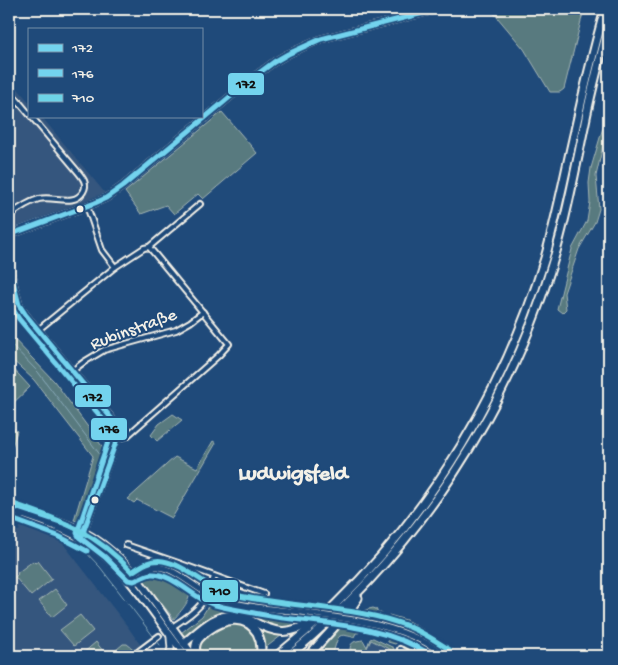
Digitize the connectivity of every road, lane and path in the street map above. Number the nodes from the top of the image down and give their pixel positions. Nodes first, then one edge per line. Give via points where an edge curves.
1 (439, 9) edge
2 (605, 9) edge
3 (609, 24) edge
4 (9, 90) edge
5 (28, 113) edge
6 (33, 118) edge
7 (200, 204) dead end
8 (87, 206) junction
9 (9, 216) edge
10 (9, 236) edge
11 (149, 248) junction
12 (9, 267) edge
13 (115, 267) junction
14 (203, 312) junction
15 (38, 330) junction
16 (72, 371) junction
17 (117, 438) junction
18 (10, 509) edge
19 (25, 516) junction
20 (9, 524) edge
21 (82, 535) junction
22 (126, 545) dead end
23 (374, 576) junction
24 (214, 577) junction
25 (133, 578) junction
26 (207, 594) junction
27 (264, 594) dead end
28 (330, 610) junction
29 (175, 626) dead end
30 (159, 636) dead end
31 (170, 636) junction
32 (400, 649) dead end
33 (182, 650) edge
34 (139, 651) dead end
35 (169, 656) edge
36 (194, 656) edge
37 (198, 656) edge
38 (260, 656) edge
39 (277, 656) edge
40 (289, 656) edge
41 (308, 656) edge
42 (414, 656) edge
43 (446, 656) edge

1 - 8 street via 321,39 288,54 255,76 123,186
2 - 28 highway via 545,258 501,375 467,438 420,508
3 - 23 highway via 557,248 527,335 494,407 455,472 406,539
4 - 5 street
6 - 9 street via 86,186 74,200 41,198
7 - 11 street
8 - 10 street
8 - 13 street via 102,250
11 - 13 street
11 - 14 street
12 - 15 street via 19,305
13 - 15 street
14 - 16 street, Rubinstraße via 176,330 104,350
14 - 17 street via 229,344 127,436
15 - 16 street
16 - 17 street via 116,426
17 - 21 street
18 - 19 main road
18 - 20 street
18 - 21 main road via 66,524
19 - 20 street
19 - 21 main road
21 - 25 main road
22 - 24 street
23 - 40 highway via 324,627
23 - 41 highway via 349,611
24 - 26 street
24 - 27 street
25 - 26 street via 156,567 163,568
25 - 31 main road
25 - 33 main road
26 - 29 street via 194,612
26 - 43 street, bridge via 237,603 378,624 401,631
28 - 33 highway via 301,628 284,632 269,630 239,615 227,616 207,624
28 - 39 highway
30 - 34 street
31 - 33 main road
31 - 35 main road
32 - 42 street
33 - 35 main road
33 - 36 main road
37 - 38 highway via 195,648 200,638 217,624 232,620 246,623 255,630 261,642

